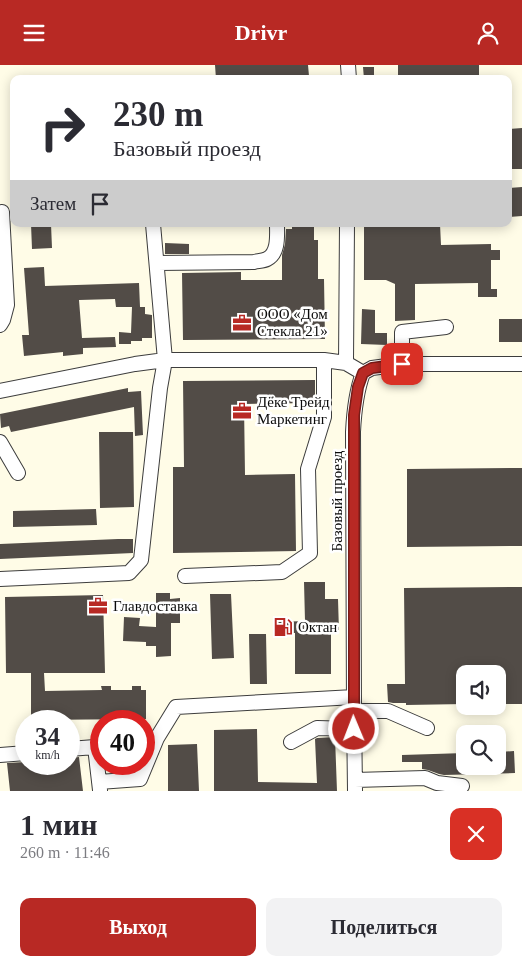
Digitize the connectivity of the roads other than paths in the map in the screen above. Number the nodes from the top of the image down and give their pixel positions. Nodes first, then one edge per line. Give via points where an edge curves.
1 (2, 212) dead end
2 (153, 227) edge
3 (277, 227) edge
4 (348, 227) edge
5 (157, 263) junction
6 (0, 325) edge
7 (446, 327) dead end
8 (165, 360) junction
9 (324, 360) junction
10 (346, 363) junction
11 (402, 364) junction
12 (522, 364) edge
13 (363, 373) junction
14 (0, 391) edge
15 (0, 442) edge
16 (18, 473) dead end
17 (185, 576) dead end
18 (0, 579) edge
19 (354, 704) junction
20 (427, 728) dead end
21 (354, 729) junction
22 (291, 742) dead end
23 (80, 748) edge
24 (15, 754) edge
25 (0, 755) edge
26 (355, 785) edge
27 (99, 786) edge
28 (462, 786) dead end

1 - 6 street via 6,305
2 - 5 street
3 - 5 street via 277,243 267,259 254,262
4 - 10 street
5 - 8 street
7 - 11 street via 402,332
8 - 9 street
8 - 14 street
8 - 18 street via 141,560 129,573
9 - 10 street
9 - 17 street via 324,417 308,469 310,553 282,572
10 - 13 street
11 - 12 street
11 - 13 street via 372,368
13 - 19 street, Базовый проезд via 358,387 353,433
15 - 16 street
19 - 20 street via 388,711
19 - 21 street, Базовый проезд
19 - 27 street via 176,707 157,738 140,779
21 - 22 street via 317,728
21 - 26 street, Базовый проезд
23 - 27 street via 95,747
24 - 25 street
26 - 28 street via 425,778

